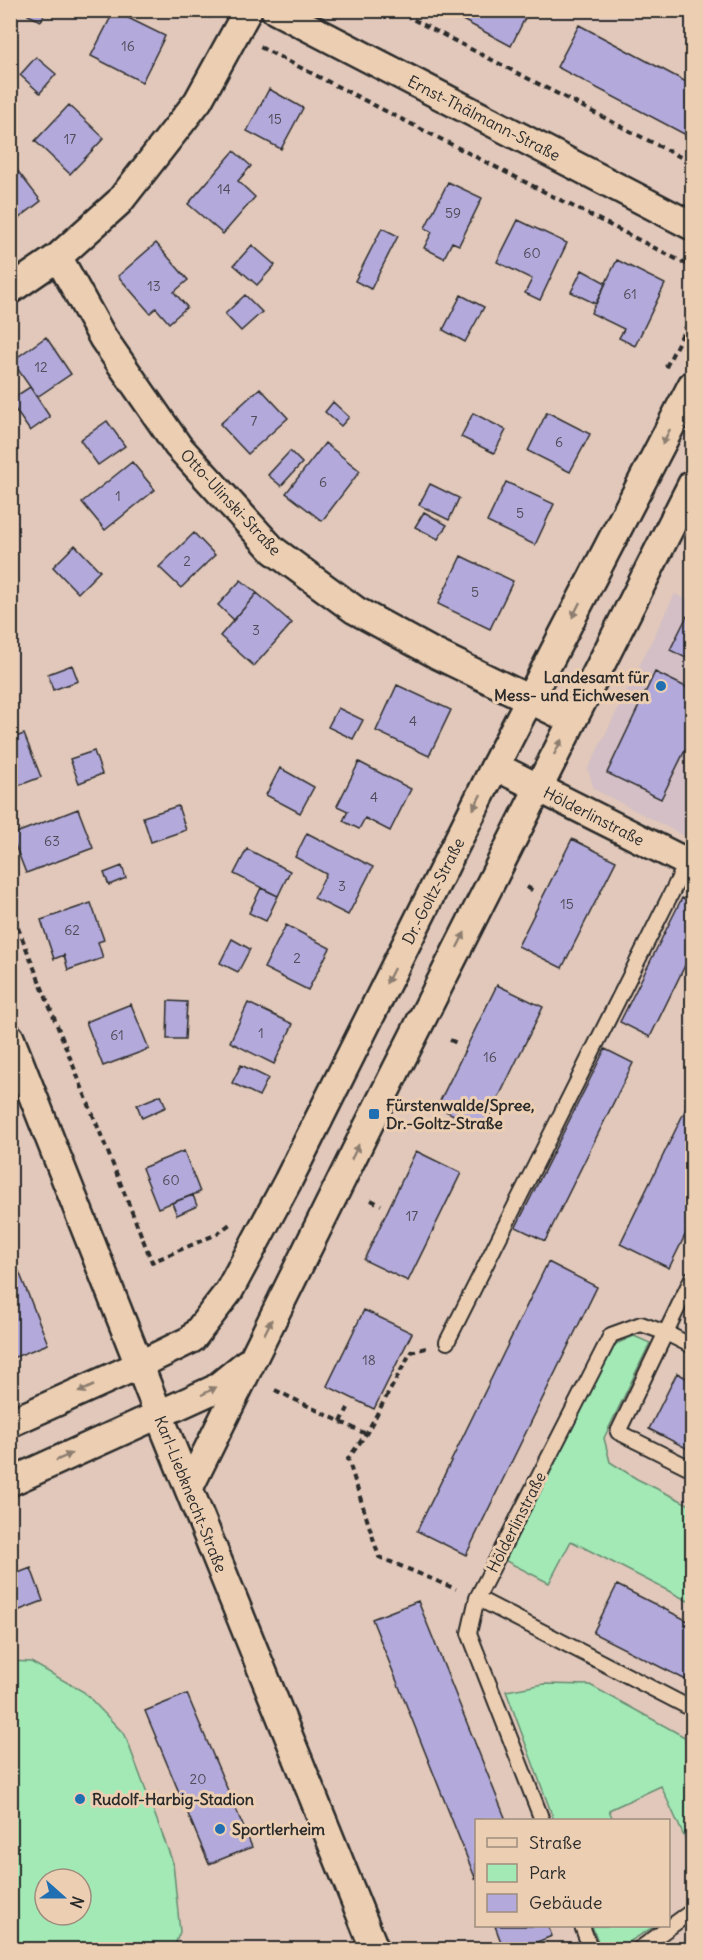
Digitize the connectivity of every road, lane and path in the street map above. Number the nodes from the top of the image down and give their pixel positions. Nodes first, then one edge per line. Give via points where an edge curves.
1 (248, 10) edge
2 (275, 10) edge
3 (394, 10) edge
4 (235, 34) junction
5 (264, 49) junction
6 (258, 59) dead end
7 (693, 163) edge
8 (693, 226) edge
9 (58, 257) junction
10 (693, 267) edge
11 (10, 290) edge
12 (693, 315) edge
13 (666, 368) dead end
14 (693, 385) edge
15 (693, 484) edge
16 (530, 701) junction
17 (572, 720) junction
18 (495, 766) junction
19 (538, 788) junction
20 (690, 864) edge
21 (527, 887) dead end
22 (535, 892) dead end
23 (10, 908) edge
24 (10, 1038) edge
25 (450, 1040) dead end
26 (459, 1044) dead end
27 (370, 1200) dead end
28 (381, 1204) dead end
29 (231, 1224) dead end
30 (693, 1278) edge
31 (666, 1333) junction
32 (447, 1342) joint
33 (693, 1346) edge
34 (253, 1359) junction
35 (139, 1365) junction
36 (275, 1390) dead end
37 (348, 1408) dead end
38 (159, 1415) junction
39 (341, 1422) junction
40 (10, 1423) edge
41 (366, 1434) junction
42 (693, 1469) edge
43 (10, 1482) edge
44 (189, 1488) junction
45 (477, 1598) junction
46 (693, 1709) edge
47 (541, 1819) edge
48 (693, 1911) edge
49 (582, 1927) edge
50 (375, 1950) edge
51 (591, 1950) edge
52 (638, 1950) edge

1 - 4 street
2 - 8 street, Ernst-Thälmann-Straße
3 - 7 path
4 - 5 path
4 - 9 street via 198,101 119,202
5 - 6 path
5 - 10 path
9 - 11 street
9 - 16 street, Otto-Ulinski-Straße via 103,338 178,446 273,550 355,610
12 - 13 path
14 -> 16 street, Dr.-Goltz-Straße
15 - 17 street
16 - 17 street, Otto-Ulinski-Straße
16 - 18 street, Dr.-Goltz-Straße
19 -> 17 street
18 - 19 street, Hölderlinstraße
18 -> 35 street, Dr.-Goltz-Straße via 229,1291 192,1339
19 - 20 street, Hölderlinstraße
34 -> 19 street
20 - 32 lane
21 - 22 path
23 - 29 path via 152,1262
24 - 35 street, Karl-Liebknecht-Straße
25 - 26 path
27 - 28 path
30 - 31 lane
31 - 33 lane, Hölderlinstraße
31 - 42 lane via 618,1432
31 - 45 lane, Hölderlinstraße via 641,1324 611,1335
32 - 41 path via 411,1352
38 -> 34 street via 215,1389
34 - 44 street
35 - 38 street, Karl-Liebknecht-Straße
35 -> 40 street, Dr.-Goltz-Straße
36 - 39 path
37 - 39 path
43 -> 38 street
38 - 44 street, Karl-Liebknecht-Straße
39 - 41 path
41 - 45 path via 348,1459 379,1557
44 - 50 street, Karl-Liebknecht-Straße
45 - 46 lane
45 - 47 lane, Hölderlinstraße via 469,1633
48 - 52 lane
49 - 51 lane

